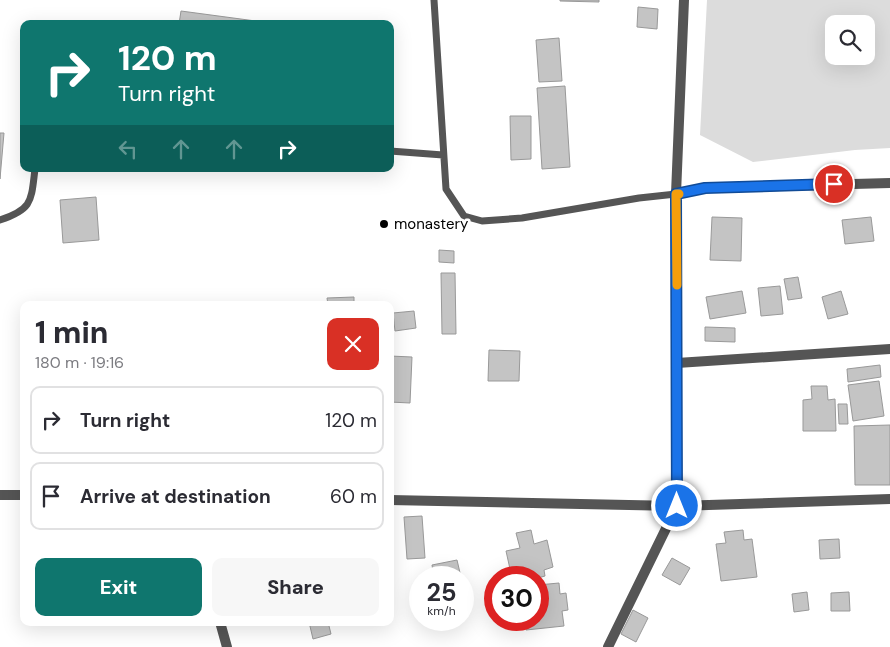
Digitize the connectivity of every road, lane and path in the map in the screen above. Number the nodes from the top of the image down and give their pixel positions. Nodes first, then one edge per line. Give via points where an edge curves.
1 (434, 0) edge
2 (684, 0) edge
3 (394, 151) edge
4 (444, 155) junction
5 (35, 172) edge
6 (890, 183) edge
7 (676, 194) junction
8 (0, 220) edge
9 (890, 349) edge
10 (677, 362) junction
11 (0, 495) edge
12 (20, 496) edge
13 (394, 500) edge
14 (890, 500) edge
15 (677, 506) junction
16 (221, 626) edge
17 (226, 647) edge
18 (608, 647) edge

1 - 4 lane
2 - 7 street
3 - 4 lane
4 - 7 lane via 446,189 464,216 482,221 522,218
5 - 8 lane via 32,196 24,210
6 - 7 street via 705,188
7 - 10 street
9 - 10 street
10 - 15 street
11 - 12 street
13 - 15 street
14 - 15 street
15 - 18 street
16 - 17 street

